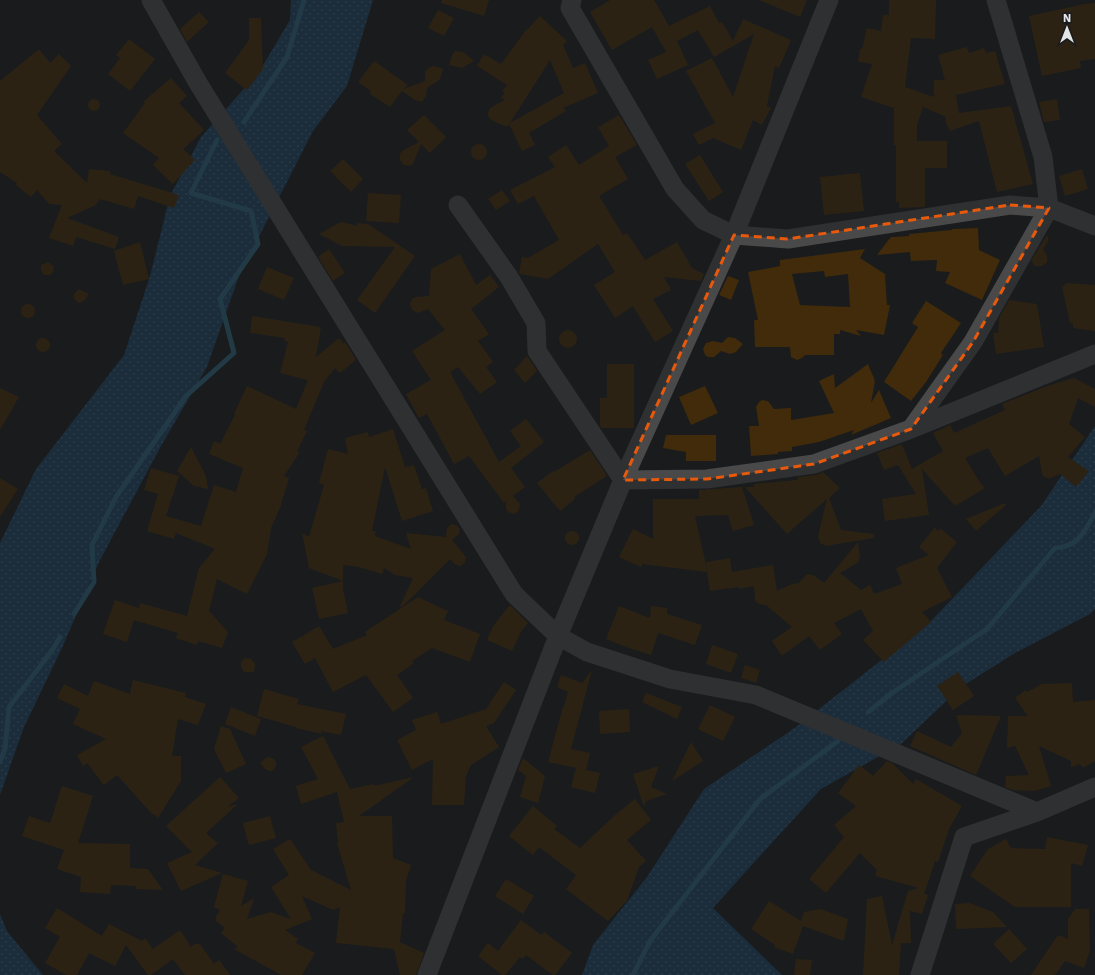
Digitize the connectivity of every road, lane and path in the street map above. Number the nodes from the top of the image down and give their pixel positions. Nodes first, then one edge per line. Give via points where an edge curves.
1 (151, 0) edge
2 (572, 0) edge
3 (828, 0) edge
4 (996, 0) edge
5 (458, 205) dead end
6 (1049, 208) junction
7 (1095, 226) edge
8 (734, 235) junction
9 (1095, 354) edge
10 (911, 429) junction
11 (623, 480) junction
12 (558, 636) junction
13 (1095, 787) edge
14 (1037, 812) junction
15 (427, 975) edge
16 (920, 975) edge

1 - 12 street via 203,90 514,594
2 - 8 street via 570,8 675,189 703,220
3 - 8 street
4 - 6 street via 1043,157
5 - 11 street via 509,277 536,323 537,351
6 - 7 street
6 - 8 street via 1010,205 788,239
6 - 10 street via 973,342
8 - 11 street
9 - 10 street
10 - 11 street via 814,464 707,479
11 - 12 street
12 - 14 street via 587,652 670,679 756,695
12 - 15 street
13 - 14 street
14 - 16 street via 964,837

